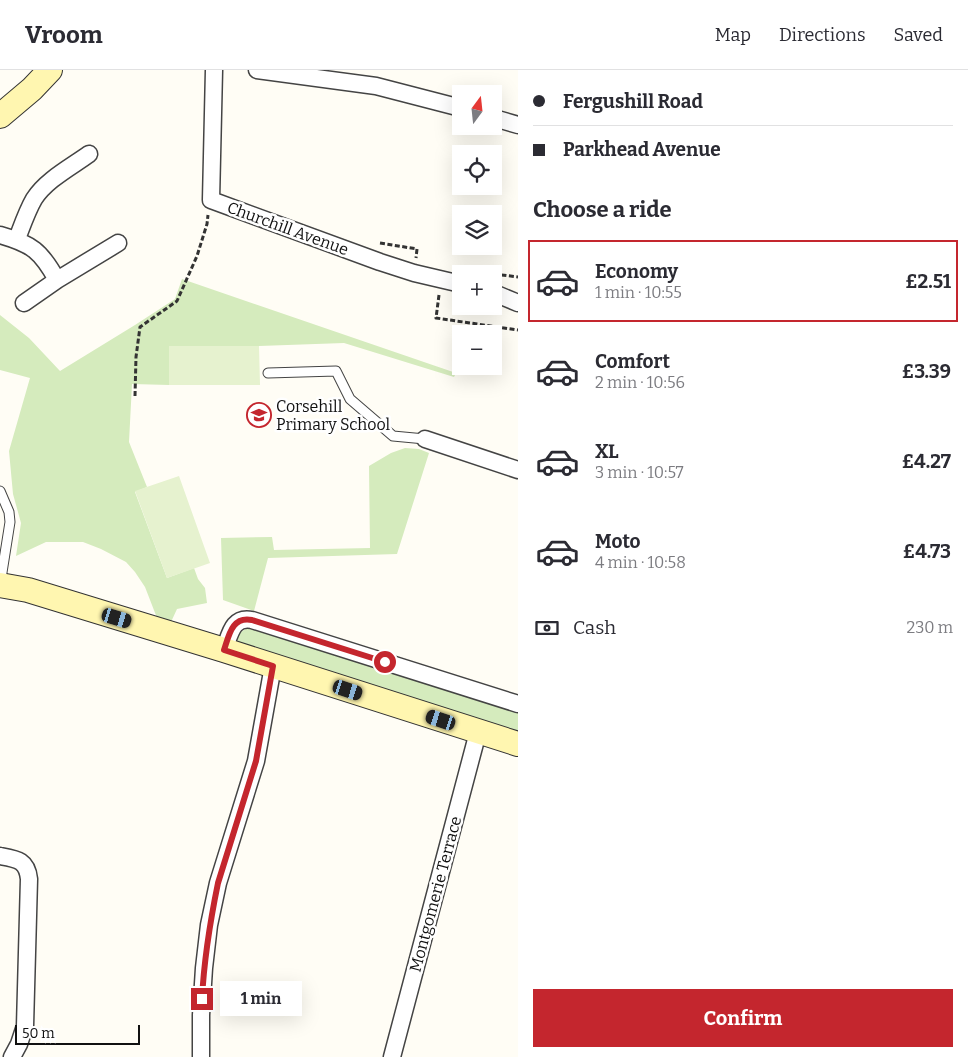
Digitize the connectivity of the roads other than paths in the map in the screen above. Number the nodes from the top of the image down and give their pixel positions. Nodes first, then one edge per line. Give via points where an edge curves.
1 (50, 70) edge
2 (214, 70) edge
3 (257, 70) edge
4 (452, 106) edge
5 (0, 116) edge
6 (502, 120) edge
7 (518, 125) edge
8 (89, 154) dead end
9 (0, 235) edge
10 (17, 239) junction
11 (118, 243) dead end
12 (57, 280) junction
13 (452, 282) edge
14 (502, 297) edge
15 (24, 303) dead end
16 (518, 304) edge
17 (268, 373) dead end
18 (425, 440) joint
19 (518, 470) edge
20 (0, 490) edge
21 (5, 529) edge
22 (0, 585) edge
23 (224, 650) junction
24 (273, 666) junction
25 (518, 704) edge
26 (478, 732) junction
27 (518, 744) edge
28 (0, 856) edge
29 (12, 1057) edge
30 (201, 1057) edge
31 (392, 1057) edge

1 - 5 main road via 32,90
2 - 13 street, Churchill Avenue via 211,200 380,262
3 - 4 street via 376,86
6 - 7 street
8 - 10 street via 40,192
9 - 10 street
10 - 12 street via 38,252
11 - 12 street
12 - 15 street
14 - 16 street
17 - 18 lane via 336,371 350,400 393,436
18 - 19 street
20 - 21 lane via 9,512
21 - 22 lane
22 - 23 main road via 28,590
23 - 24 main road
23 - 25 street via 234,626 241,620 252,620
24 - 26 main road
24 - 30 street via 256,761 218,883 209,925 201,1015
26 - 27 main road
26 - 31 street, Montgomerie Terrace
28 - 29 street via 21,862 26,866 29,879 25,1026

